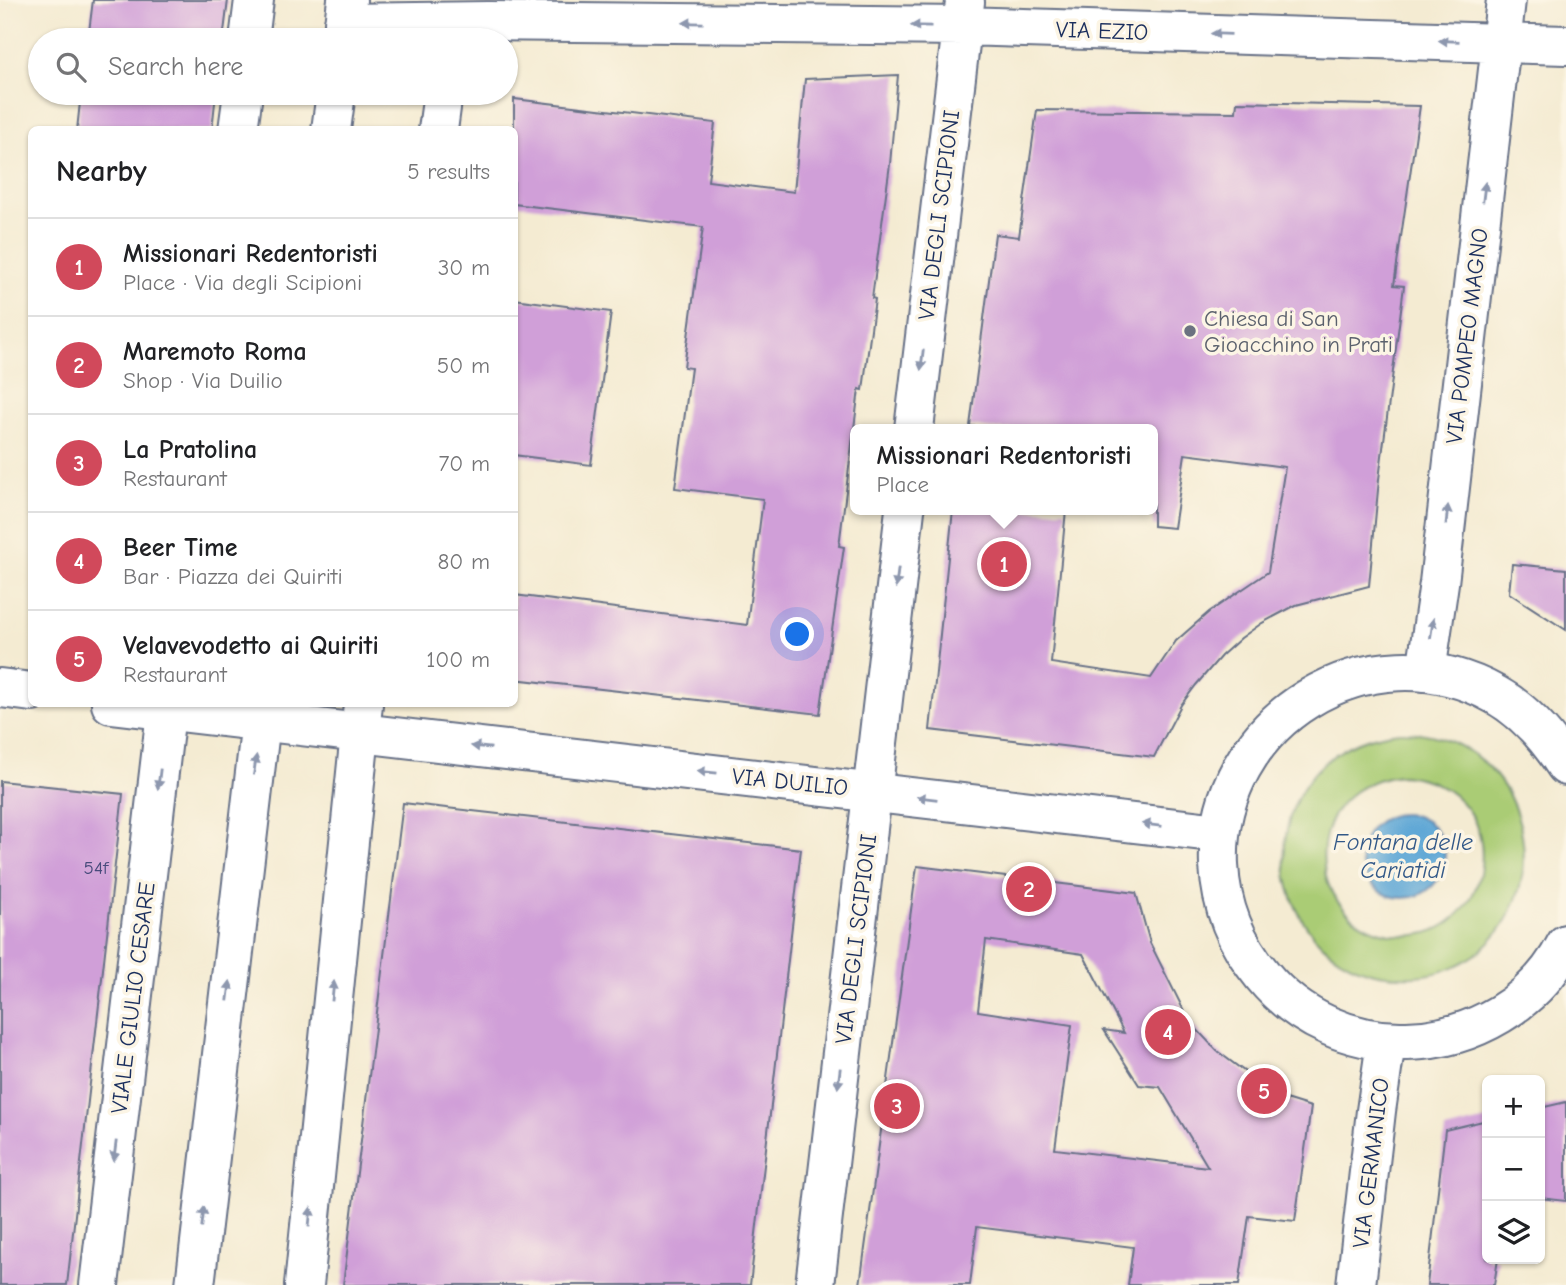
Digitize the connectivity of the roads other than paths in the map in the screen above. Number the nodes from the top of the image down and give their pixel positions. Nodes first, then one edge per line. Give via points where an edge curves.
1 (254, 0) edge
2 (1506, 0) edge
3 (964, 13) edge
4 (344, 21) edge
5 (452, 21) edge
6 (250, 28) edge
7 (1501, 43) junction
8 (1566, 45) edge
9 (242, 105) edge
10 (334, 105) edge
11 (441, 105) edge
12 (239, 126) edge
13 (332, 126) edge
14 (439, 126) edge
15 (915, 424) edge
16 (904, 515) edge
17 (1426, 672) junction
18 (0, 688) edge
19 (28, 692) edge
20 (167, 707) edge
21 (262, 713) edge
22 (361, 718) edge
23 (1566, 766) edge
24 (873, 791) junction
25 (1220, 833) junction
26 (1566, 944) edge
27 (1386, 1042) junction
28 (99, 1285) edge
29 (195, 1285) edge
30 (304, 1285) edge
31 (815, 1285) edge
32 (1356, 1285) edge

1 - 6 street
2 - 7 street, VIA POMPEO MAGNO
3 -> 5 street, VIA EZIO
7 -> 3 street, VIA EZIO
3 -> 15 street, VIA DEGLI SCIPIONI
4 - 5 street, VIA EZIO
7 - 8 street, VIA EZIO
17 -> 7 street, VIA POMPEO MAGNO
9 - 12 street
10 - 13 street
11 - 14 street
16 -> 24 street, VIA DEGLI SCIPIONI
17 - 23 street via 1459,679 1517,709
17 - 25 street via 1352,678 1291,709 1246,760 1227,802
18 - 19 street
20 - 21 street
20 -> 28 street, VIALE GIULIO CESARE
21 - 22 street
29 -> 21 street
24 -> 22 street, VIA DUILIO
30 -> 22 street
25 -> 24 street, VIA DUILIO
24 -> 31 street, VIA DEGLI SCIPIONI
25 - 27 street via 1223,897 1240,944 1269,984 1331,1027
26 - 27 street via 1532,989 1496,1017 1455,1035
27 - 32 street, VIA GERMANICO

